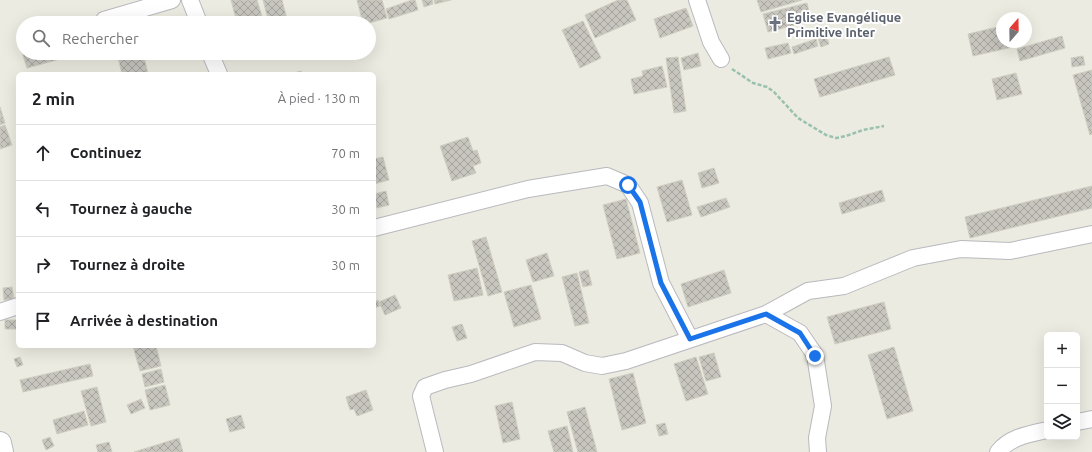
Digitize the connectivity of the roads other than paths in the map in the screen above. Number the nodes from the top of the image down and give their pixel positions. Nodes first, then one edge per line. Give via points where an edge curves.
1 (172, 0) edge
2 (190, 0) edge
3 (697, 0) edge
4 (118, 16) edge
5 (196, 16) edge
6 (721, 59) road end
7 (213, 60) edge
8 (219, 72) edge
9 (376, 227) edge
10 (1092, 234) edge
11 (16, 307) edge
12 (0, 312) edge
13 (766, 314) junction
14 (690, 339) junction
15 (1092, 418) edge
16 (1080, 421) edge
17 (1044, 431) edge
18 (0, 444) edge
19 (2, 452) edge
20 (435, 452) edge
21 (818, 452) edge
22 (998, 452) edge

1 - 4 street
2 - 5 street
3 - 6 street via 711,42
7 - 8 street
9 - 14 street via 528,189 607,176 628,185 640,202 661,283
10 - 13 street via 1010,251 961,249 913,258 844,286 808,291
11 - 12 street
13 - 14 street
13 - 21 street via 800,333 815,356 823,406 817,438
14 - 20 street via 626,361 602,366 585,363 562,353 535,352 425,387 421,396
15 - 16 street
17 - 22 street via 1016,438
18 - 19 main road

